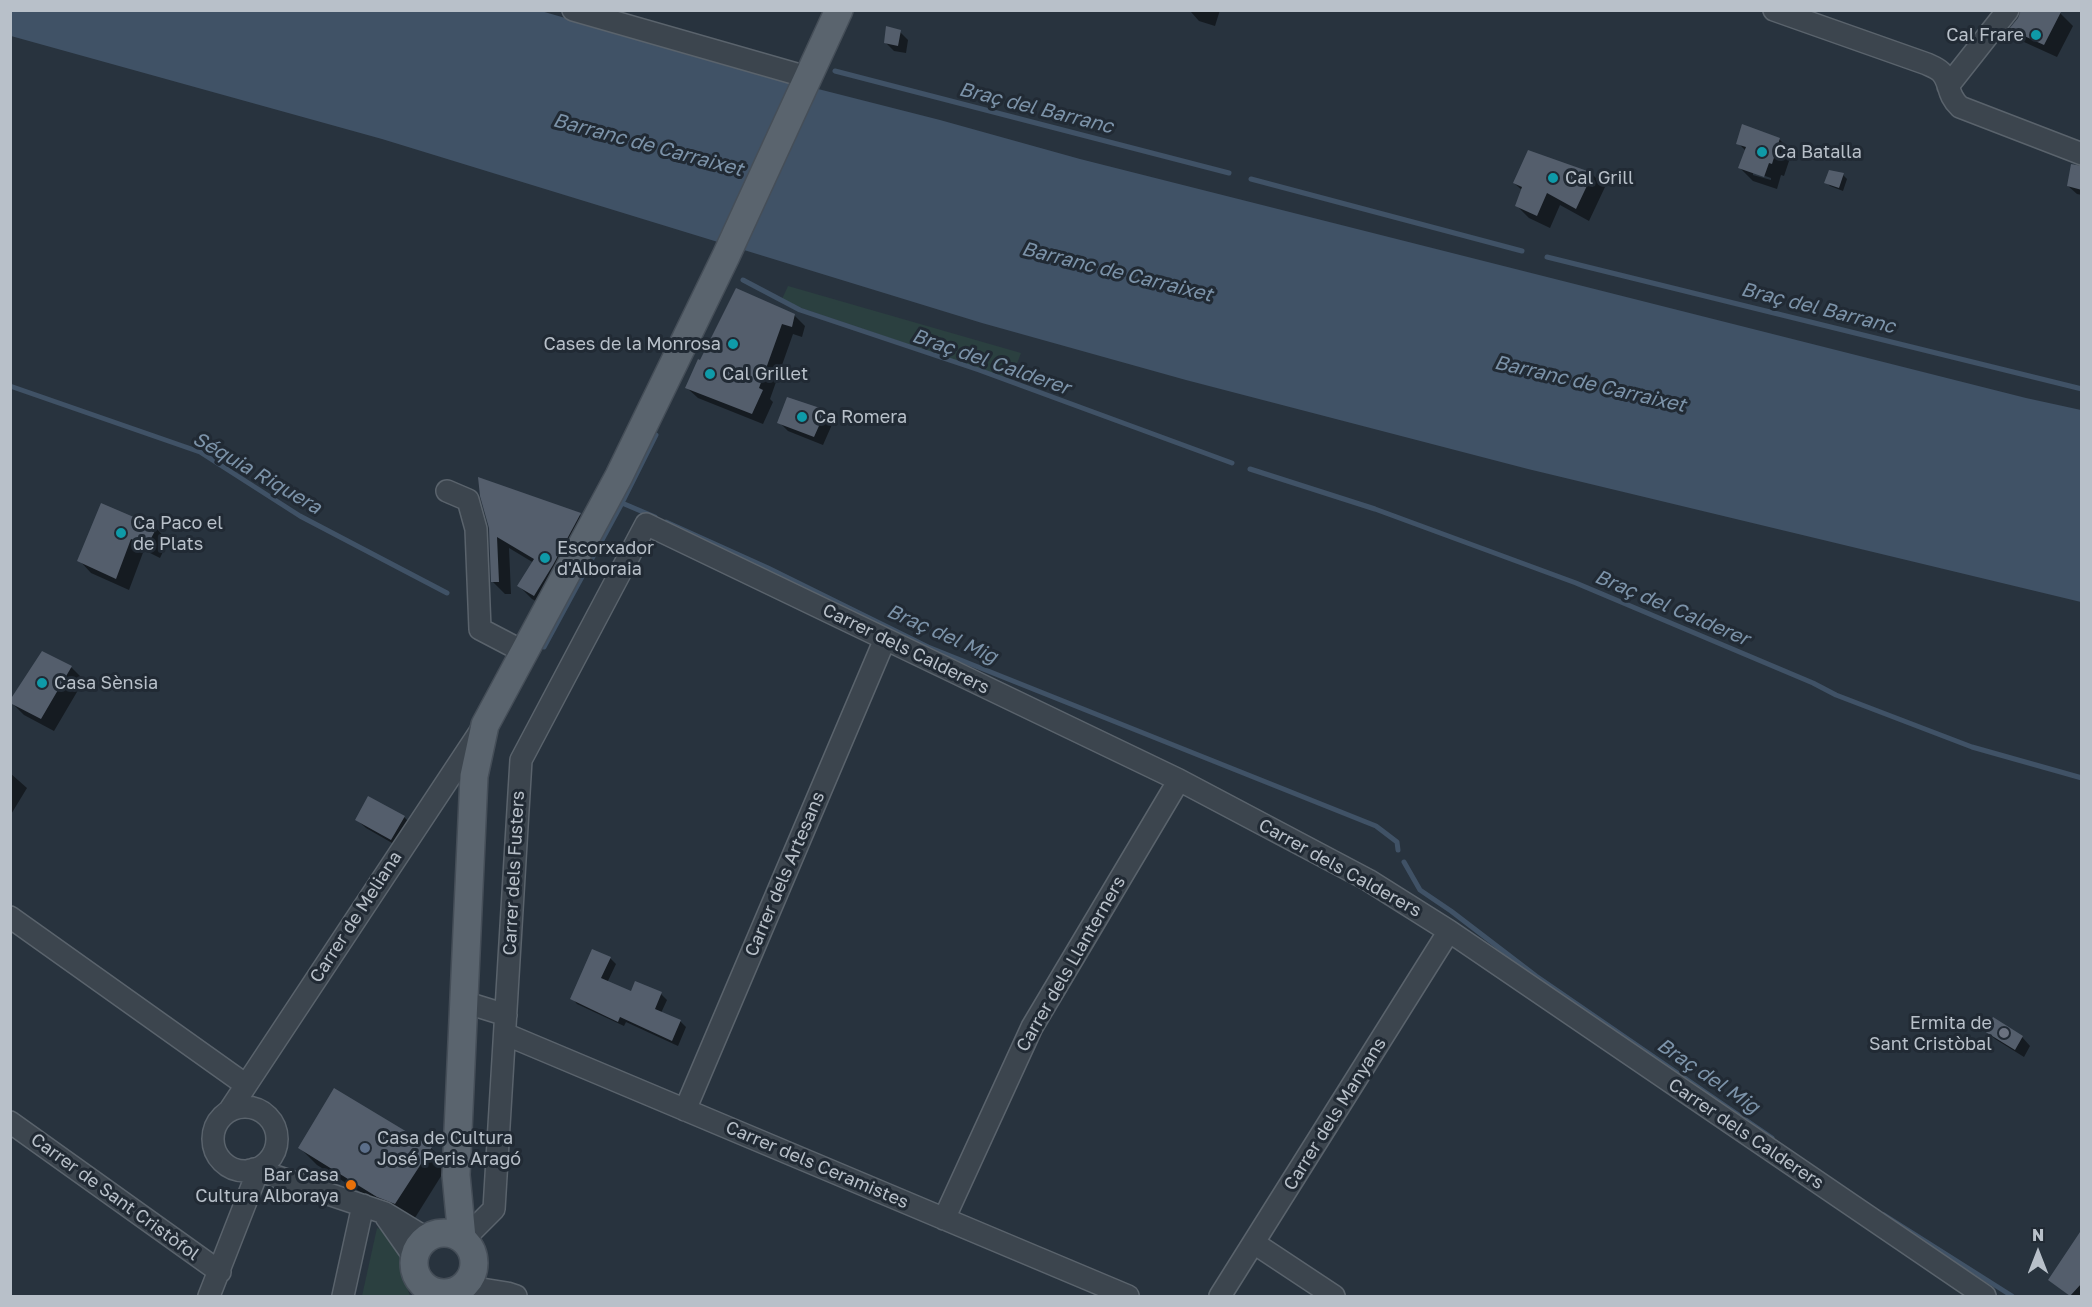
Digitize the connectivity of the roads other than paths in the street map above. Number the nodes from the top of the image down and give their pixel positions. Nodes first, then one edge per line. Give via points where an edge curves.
1 (573, 10) edge
2 (839, 10) edge
3 (1773, 10) edge
4 (2008, 10) edge
5 (803, 78) junction
6 (1948, 86) junction
7 (2082, 154) edge
8 (447, 491) dead end
9 (646, 524) joint
10 (885, 639) junction
11 (524, 652) junction
12 (485, 725) junction
13 (1179, 780) junction
14 (10, 917) edge
15 (1449, 931) junction
16 (464, 1002) junction
17 (505, 1024) junction
18 (246, 1085) junction
19 (685, 1110) junction
20 (229, 1111) junction
21 (10, 1122) edge
22 (273, 1155) junction
23 (252, 1169) junction
24 (284, 1179) junction
25 (363, 1205) junction
26 (944, 1219) junction
27 (441, 1241) junction
28 (1254, 1244) junction
29 (220, 1272) junction
30 (440, 1291) edge
31 (209, 1296) edge
32 (343, 1296) edge
33 (516, 1296) edge
34 (1128, 1296) edge
35 (1220, 1296) edge
36 (1334, 1296) edge
37 (1985, 1296) edge

1 - 5 street
2 - 5 main road
3 - 6 street via 1927,64 1941,72
4 - 6 street
5 - 11 main road via 729,249 619,476
6 - 7 street via 1951,99 1960,107
8 - 11 street via 468,500 476,529 480,629
9 - 10 street, Carrer dels Calderers
9 - 17 street, Carrer dels Fusters via 521,760
10 - 13 street, Carrer dels Calderers
10 - 19 street, Carrer dels Artesans
11 - 12 main road
12 - 16 main road via 474,776
12 - 18 street, Carrer de Meliana
13 - 15 street, Carrer dels Calderers via 1368,880
13 - 26 street, Carrer dels Llanterners via 1032,1027
14 - 18 street
15 - 28 street, Carrer dels Manyans
15 - 37 street, Carrer dels Calderers
16 - 17 street, Carrer dels Ceramistes
16 - 27 main road via 456,1174
17 - 19 street, Carrer dels Ceramistes
17 - 27 street, Carrer dels Fusters via 494,1209
18 - 20 street, Carrer de Meliana
19 - 26 street, Carrer dels Ceramistes
20 - 22 street via 255,1108 271,1119 277,1140
20 - 23 street via 214,1133 216,1152 231,1167
21 - 29 street, Carrer de Sant Cristòfol
22 - 23 street via 262,1166
22 - 24 street
23 - 24 street
23 - 29 street via 254,1181
24 - 25 street
25 - 27 street
25 - 32 street
26 - 34 street, Carrer dels Ceramistes
27 - 30 main road via 415,1271
27 - 30 main road via 473,1253 472,1273
28 - 35 street, Carrer dels Manyans
28 - 36 street
29 - 31 street
30 - 33 street

